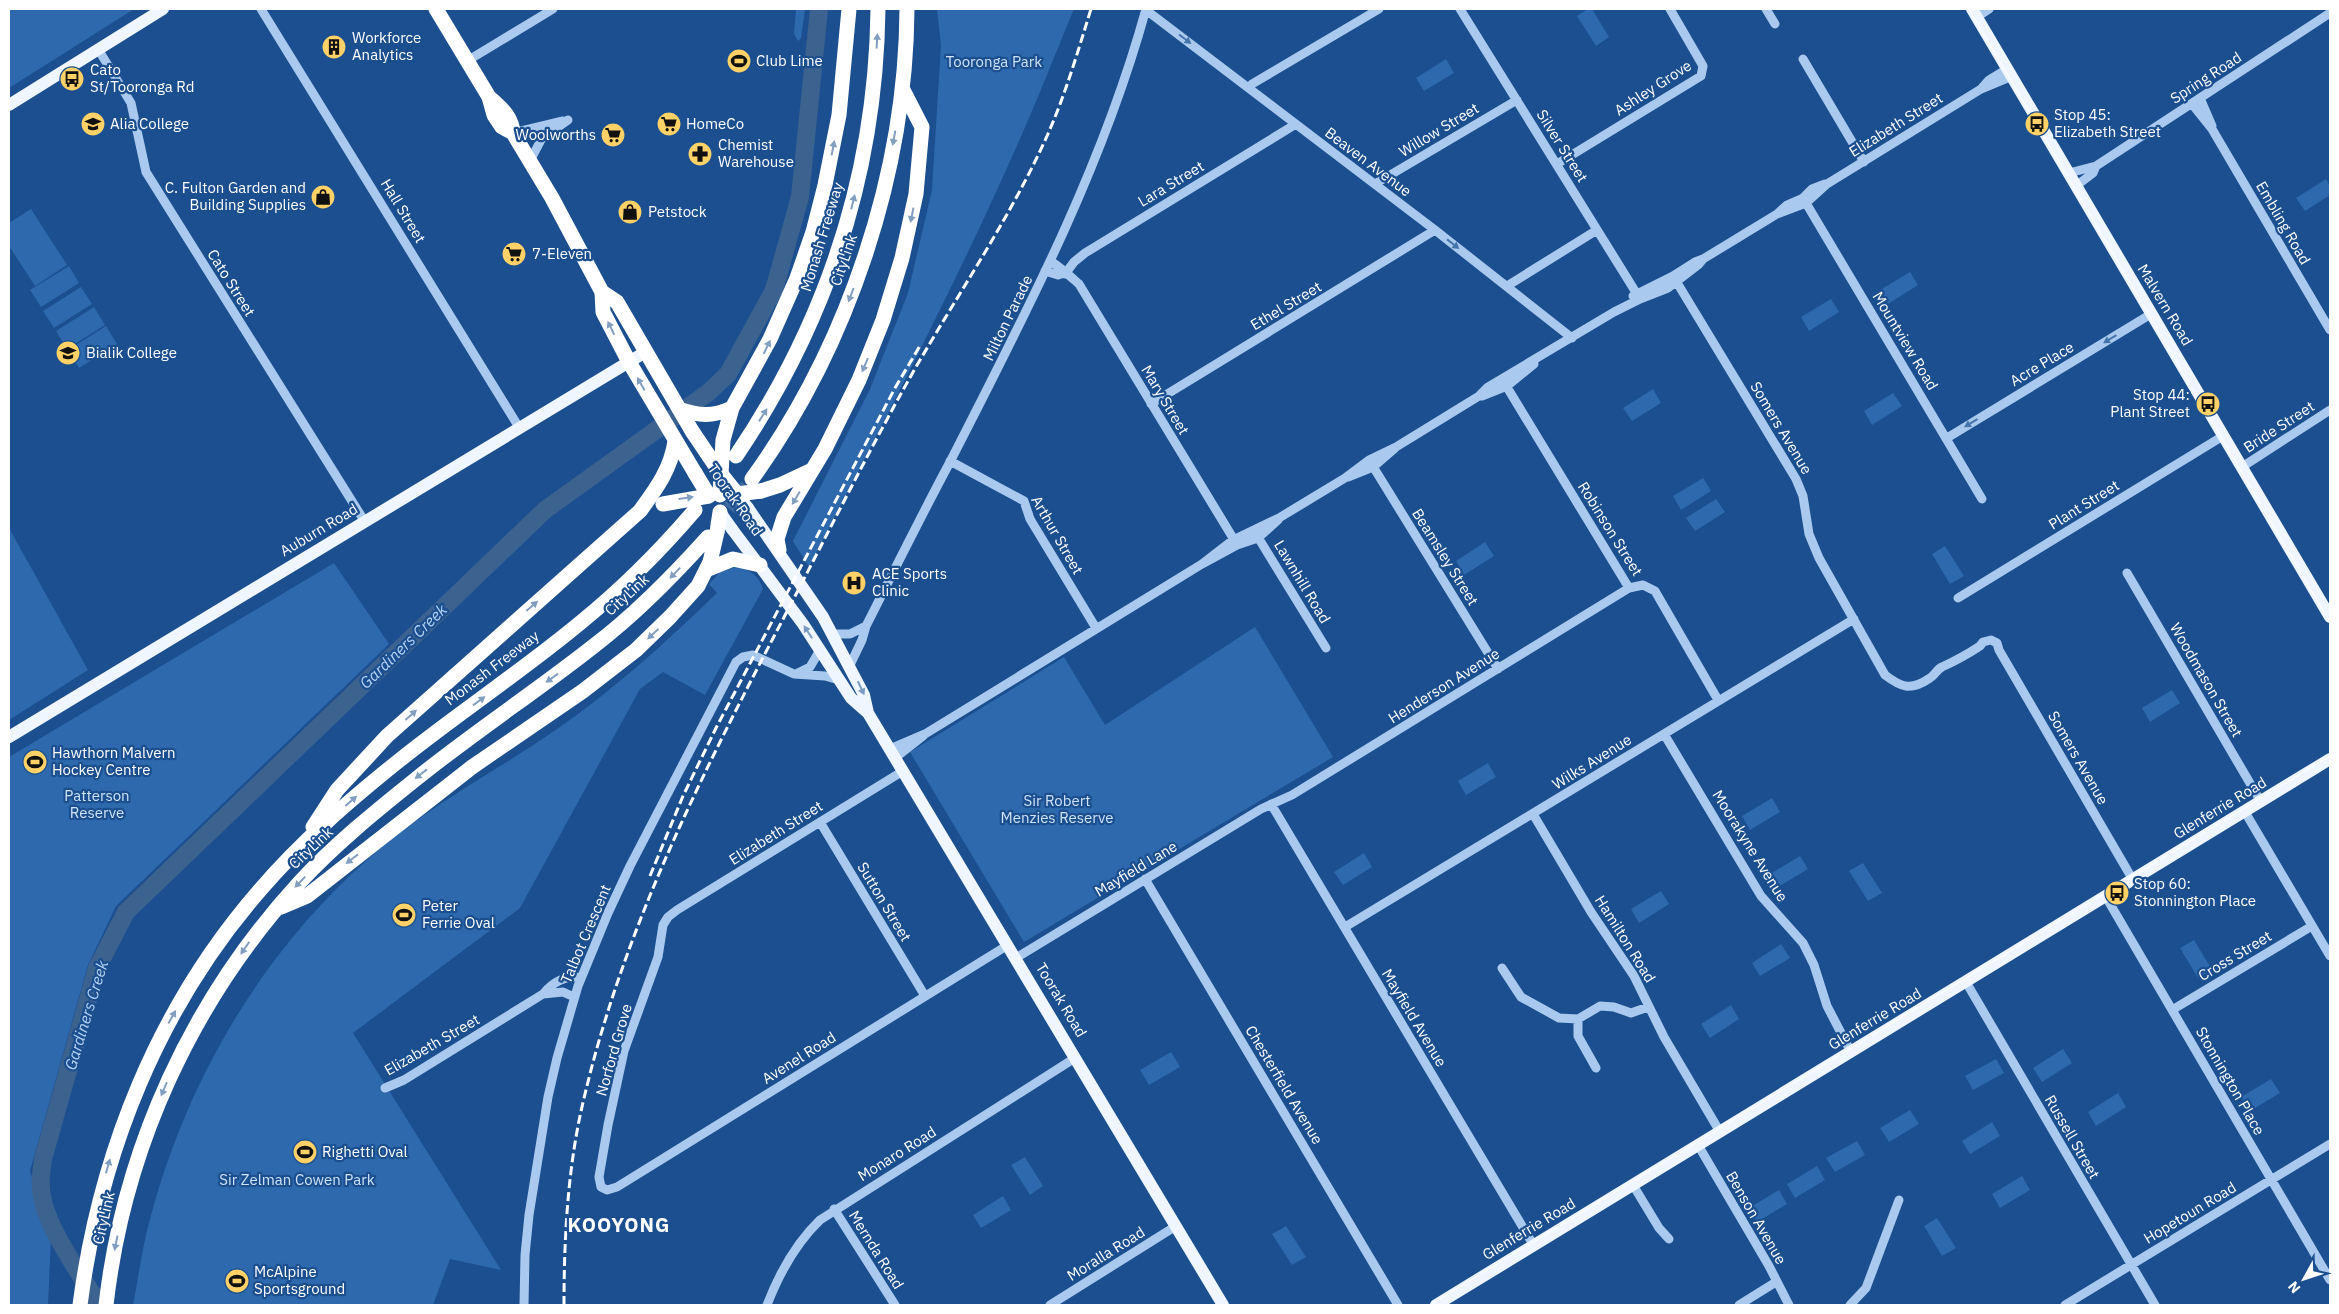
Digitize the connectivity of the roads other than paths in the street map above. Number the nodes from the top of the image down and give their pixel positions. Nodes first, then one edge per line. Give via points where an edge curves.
1 (163, 9) edge
2 (261, 9) edge
3 (436, 9) edge
4 (553, 9) edge
5 (849, 9) edge
6 (878, 9) edge
7 (907, 9) edge
8 (1146, 9) edge
9 (1379, 9) edge
10 (1460, 9) edge
11 (1670, 9) edge
12 (1766, 9) edge
13 (1989, 9) edge
14 (1974, 13) edge
15 (2330, 13) edge
16 (1775, 24) dead end
17 (98, 49) junction
18 (1803, 59) dead end
19 (467, 61) junction
20 (2010, 72) junction
21 (1250, 88) junction
22 (903, 90) junction
23 (1517, 100) junction
24 (2196, 101) junction
25 (9, 105) edge
26 (1296, 124) junction
27 (513, 133) junction
28 (530, 161) junction
29 (1864, 162) junction
30 (1557, 164) junction
31 (2096, 166) junction
32 (2069, 173) junction
33 (1375, 184) junction
34 (2076, 186) junction
35 (1804, 200) junction
36 (1435, 230) junction
37 (1597, 230) junction
38 (1050, 261) junction
39 (1046, 271) junction
40 (1064, 274) junction
41 (1675, 279) junction
42 (1507, 286) junction
43 (602, 292) junction
44 (1638, 296) junction
45 (2152, 314) junction
46 (2330, 330) edge
47 (1572, 338) junction
48 (647, 351) junction
49 (629, 362) junction
50 (1505, 383) junction
51 (1151, 404) junction
52 (733, 406) junction
53 (679, 409) junction
54 (2330, 410) edge
55 (520, 429) junction
56 (2224, 436) junction
57 (1947, 438) junction
58 (675, 441) junction
59 (736, 456) dead end
60 (950, 461) junction
61 (1371, 463) junction
62 (2242, 467) junction
63 (812, 470) junction
64 (721, 474) junction
65 (757, 485) junction
66 (737, 494) junction
67 (715, 495) junction
68 (1982, 499) dead end
69 (695, 510) dead end
70 (640, 511) junction
71 (720, 512) junction
72 (364, 522) junction
73 (1256, 535) junction
74 (708, 536) tunnel mouth
75 (1235, 542) junction
76 (778, 550) junction
77 (760, 565) junction
78 (706, 570) junction
79 (2127, 573) dead end
80 (1629, 588) junction
81 (1958, 598) dead end
82 (2330, 617) edge
83 (1854, 620) junction
84 (866, 626) junction
85 (1095, 626) junction
86 (833, 634) junction
87 (1326, 648) dead end
88 (820, 650) junction
89 (850, 665) junction
90 (1498, 669) junction
91 (796, 674) junction
92 (839, 680) junction
93 (1718, 700) junction
94 (868, 713) junction
95 (1664, 734) junction
96 (9, 738) edge
97 (893, 754) junction
98 (2330, 759) edge
99 (903, 771) junction
100 (2261, 802) junction
101 (1272, 804) junction
102 (2245, 812) junction
103 (1533, 814) junction
104 (820, 822) junction
105 (302, 845) junction
106 (1145, 880) junction
107 (2133, 880) junction
108 (2106, 897) junction
109 (276, 910) junction
110 (665, 920) joint
111 (2312, 926) junction
112 (1345, 927) junction
113 (1008, 944) junction
114 (2330, 956) edge
115 (1016, 958) junction
116 (1502, 968) dead end
117 (581, 978) junction
118 (1966, 982) junction
119 (543, 994) junction
120 (925, 996) junction
121 (574, 997) junction
122 (1648, 1007) junction
123 (2172, 1010) junction
124 (1578, 1019) junction
125 (1851, 1052) junction
126 (1075, 1058) junction
127 (1596, 1068) dead end
128 (385, 1088) dead end
129 (1720, 1132) junction
130 (2330, 1144) edge
131 (1698, 1145) junction
132 (2271, 1179) junction
133 (1633, 1185) junction
134 (603, 1189) joint
135 (1899, 1200) dead end
136 (834, 1209) junction
137 (1176, 1226) junction
138 (1669, 1239) dead end
139 (1534, 1246) junction
140 (2132, 1264) junction
141 (2330, 1280) edge
142 (1776, 1282) junction
143 (80, 1305) edge
144 (106, 1305) edge
145 (524, 1305) edge
146 (767, 1305) edge
147 (895, 1305) edge
148 (1050, 1305) edge
149 (1223, 1305) edge
150 (1398, 1305) edge
151 (1436, 1305) edge
152 (1738, 1305) edge
153 (1789, 1305) edge
154 (1850, 1305) edge
155 (2065, 1305) edge
156 (2155, 1305) edge

1 - 17 main road
2 - 55 street, Hall Street
3 - 19 highway, Toorak Road
4 - 19 street
52 -> 5 highway via 774,332 813,232 839,115
59 -> 6 highway, Monash Freeway via 801,346 841,244 859,176 870,115
7 - 22 highway
8 -> 21 street, Beaven Avenue
8 - 38 street, Milton Parade via 1110,123
9 - 21 street
10 - 23 street, Silver Street
11 - 30 street, Ashley Grove via 1703,66 1700,76
12 - 16 street
13 - 14 street
14 - 20 main road, Malvern Road
15 - 24 street, Spring Road
17 - 25 main road
17 - 72 street, Cato Street via 131,103 146,172
18 - 29 street
19 - 27 highway, Toorak Road via 489,97 512,122
20 - 29 street, Elizabeth Street via 1989,80 1981,89
20 - 32 main road, Malvern Road
21 - 26 street, Beaven Avenue
22 -> 63 highway via 922,127 916,194 902,258 883,320 859,380
22 -> 65 highway, CityLink via 874,227 843,313 810,387
23 - 30 street, Silver Street
23 - 33 street, Willow Street
24 - 31 street, Spring Road
24 - 46 street, Embling Road
26 - 33 street, Beaven Avenue
26 - 40 street, Lara Street via 1086,252
27 - 28 highway, Toorak Road
27 - 28 street via 568,120 542,138
28 - 43 highway, Toorak Road
29 - 35 street, Elizabeth Street via 1827,184 1816,186
30 - 37 street, Silver Street
31 - 32 street, Spring Road
31 - 34 street, Spring Road
32 - 34 main road, Malvern Road
33 - 36 street, Beaven Avenue
34 - 45 main road, Malvern Road
35 - 41 street, Elizabeth Street via 1787,204 1777,214
35 - 57 street, Mountview Road
36 -> 42 street, Beaven Avenue
36 - 51 street, Ethel Street
37 - 42 street
37 - 44 street, Silver Street
38 - 39 street, Milton Parade
38 - 40 street, Mary Street via 1061,267
39 - 40 street
39 - 60 street, Milton Parade
40 - 51 street, Mary Street via 1079,284
41 - 44 street, Elizabeth Street
41 - 83 street, Somers Avenue via 1796,479 1803,496 1813,545
42 - 47 street, Beaven Avenue
43 - 48 highway, Toorak Road via 617,302
49 -> 43 highway, Toorak Road via 604,312
44 - 47 street, Elizabeth Street
45 - 56 main road, Malvern Road
45 -> 57 street, Acre Place
47 - 50 street, Elizabeth Street
48 - 49 main road, Auburn Road
48 - 53 highway, Toorak Road
49 - 55 main road, Auburn Road
58 -> 49 highway, Toorak Road
50 - 61 street, Elizabeth Street
50 - 80 street, Robinson Street
51 - 75 street, Mary Street
52 - 53 highway via 705,416
52 - 64 highway via 723,440
53 - 64 highway, Toorak Road
54 - 62 street, Bride Street
55 - 72 main road, Auburn Road
56 - 62 main road, Malvern Road
56 - 81 street, Plant Street
57 - 68 street, Mountview Road
58 - 67 highway, Toorak Road, bridge
58 - 70 highway via 670,464
60 - 84 street, Milton Parade
60 - 85 street, Arthur Street via 1024,501 1030,519
61 - 73 street, Elizabeth Street via 1357,475 1345,478
61 - 90 street, Beamsley Street
62 - 82 main road, Malvern Road
63 - 65 highway via 780,485
63 -> 76 highway via 780,527
64 - 66 highway, Toorak Road, bridge
64 - 67 highway, bridge
65 - 66 highway, bridge
66 - 67 highway
66 - 76 main road, Toorak Road, bridge
70 -> 67 highway, bridge
67 - 71 highway, Toorak Road
105 -> 69 highway, Monash Freeway via 402,758 582,622 637,572
105 -> 70 highway via 337,790 386,736
71 - 77 main road, Toorak Road, bridge
71 - 78 highway, bridge
72 - 96 main road, Auburn Road
73 - 75 street, Elizabeth Street
73 - 87 street, Lawnhill Road
74 -> 109 highway, CityLink via 653,596 597,644 379,809 301,881
75 - 85 street, Elizabeth Street via 1114,620
76 - 86 main road, Toorak Road
77 - 78 highway via 728,560
88 -> 77 main road, Toorak Road
78 -> 109 highway via 698,586 670,617 620,663 472,767 307,896
79 - 100 street, Woodmason Street
80 - 90 street, Henderson Avenue
80 - 93 street, Robinson Street via 1643,585 1655,592
83 - 93 street, Wilks Avenue
83 - 107 street, Somers Avenue via 1888,671 1890,680 1899,686 1914,686 1930,678 1940,667 1949,665 1983,642 1991,640 1997,643
84 - 86 street via 850,634
84 - 89 street, Milton Parade
85 - 97 street, Elizabeth Street via 1069,646
86 - 89 main road, Toorak Road
88 - 91 street via 810,667
88 - 92 main road, Toorak Road
89 -> 94 main road, Toorak Road via 864,695
90 - 101 street, Henderson Avenue via 1292,795
91 - 92 street, Talbot Crescent
91 - 117 street, Talbot Crescent via 755,656 736,662 630,866
92 - 94 main road, Toorak Road via 851,698
93 - 95 street, Wilks Avenue
94 - 97 main road, Toorak Road
95 - 103 street, Wilks Avenue
95 - 125 street, Moorakyne Avenue via 1761,896 1803,943 1814,965 1826,1006
97 - 99 main road, Toorak Road
98 - 100 main road, Glenferrie Road
99 - 104 street, Elizabeth Street
99 - 113 main road, Toorak Road
100 - 102 main road, Glenferrie Road
101 - 106 street, Mayfield Lane
101 - 112 street, Mayfield Avenue
102 - 107 main road, Glenferrie Road
102 - 111 street
103 - 112 street, Wilks Avenue
103 - 122 street, Hamilton Road via 1591,912 1634,976
104 - 110 street, Elizabeth Street
104 - 120 street, Sutton Street
143 -> 105 highway, CityLink via 89,1248 111,1156 134,1094 162,1035 230,927
106 - 115 street, Mayfield Lane
106 - 150 street, Chesterfield Avenue
107 - 108 main road, Glenferrie Road
108 - 118 main road, Glenferrie Road
108 - 123 street, Stonnington Place
109 -> 144 highway, CityLink via 227,973 188,1041 153,1115 120,1224
110 - 134 street, Norford Grove via 658,957 624,1052 600,1177
111 - 114 street
111 - 123 street, Cross Street
112 - 139 street, Mayfield Avenue
113 - 115 main road, Toorak Road
113 - 120 street, Avenel Road
115 - 126 main road, Toorak Road
116 - 124 street via 1521,997 1559,1018
117 - 119 street, Elizabeth Street via 571,976 558,981
117 - 121 street, Talbot Crescent
118 - 125 main road, Glenferrie Road
118 - 140 street, Russell Street
119 - 121 street via 563,992
119 - 128 street, Elizabeth Street via 404,1080
120 - 134 street, Avenel Road via 617,1187
121 - 145 street, Talbot Crescent via 548,1097 525,1255
122 - 124 street via 1631,1013 1600,1006
122 - 129 street, Hamilton Road
123 - 132 street, Stonnington Place
124 - 127 street via 1578,1036
125 - 129 main road, Glenferrie Road
126 - 136 street, Monaro Road
126 - 137 main road, Toorak Road
129 - 131 main road, Glenferrie Road
130 - 132 street, Hopetoun Road
131 - 133 main road, Glenferrie Road
131 - 142 street, Benson Avenue
132 - 140 street, Hopetoun Road
132 - 141 street, Stonnington Place
133 - 138 street
133 - 139 main road, Glenferrie Road
135 - 154 street via 1866,1288
136 - 146 street, Monaro Road via 797,1246
136 - 147 street, Mernda Road
137 - 148 street, Moralla Road
137 - 149 main road, Toorak Road
139 - 151 main road, Glenferrie Road
140 - 155 street, Hopetoun Road
140 - 156 street, Russell Street
142 - 152 street
142 - 153 street, Benson Avenue

